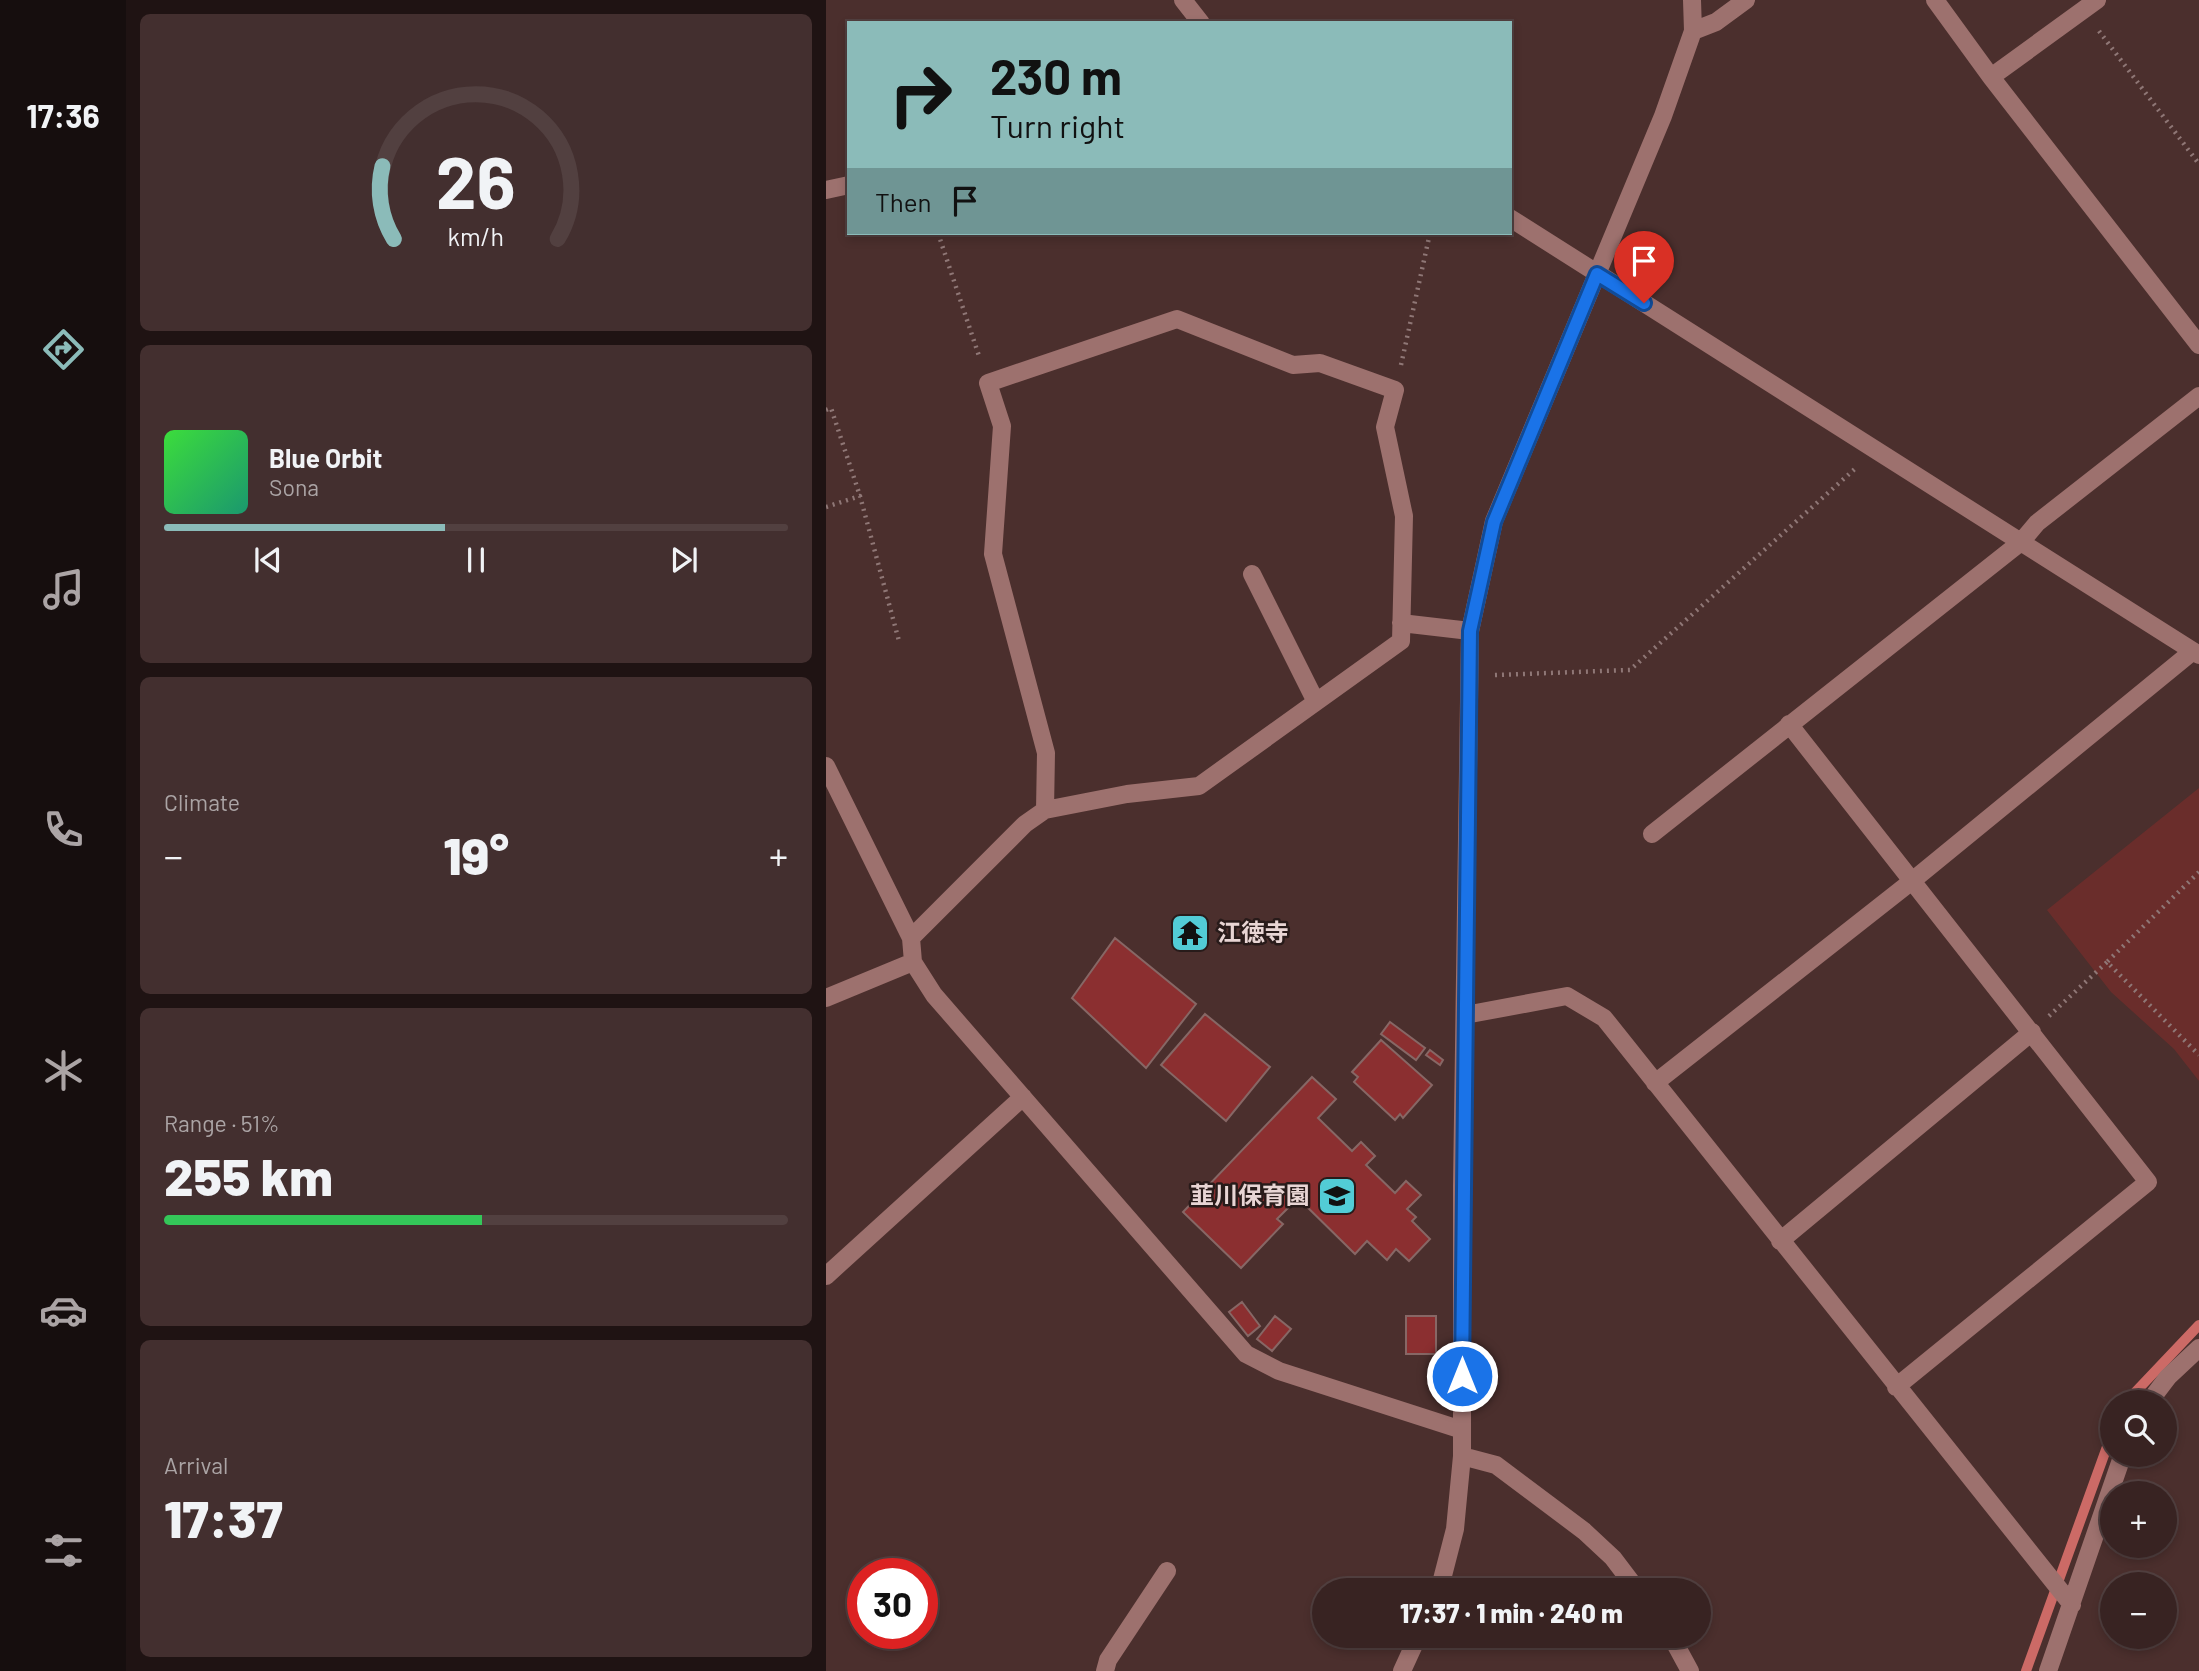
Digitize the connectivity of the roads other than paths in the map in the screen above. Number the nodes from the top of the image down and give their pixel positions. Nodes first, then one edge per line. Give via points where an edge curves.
1 (1184, 0) edge
2 (1692, 0) edge
3 (1746, 0) edge
4 (1935, 0) edge
5 (2090, 5) edge
6 (1200, 21) edge
7 (1693, 31) junction
8 (1991, 77) junction
9 (847, 185) edge
10 (826, 190) edge
11 (1512, 219) edge
12 (1597, 274) junction
13 (2199, 345) edge
14 (2199, 396) edge
15 (2021, 542) junction
16 (1252, 574) dead end
17 (1401, 623) junction
18 (1470, 631) junction
19 (2196, 653) edge
20 (1316, 702) junction
21 (1789, 724) junction
22 (826, 766) edge
23 (1045, 810) junction
24 (1652, 834) dead end
25 (1912, 881) junction
26 (911, 938) junction
27 (913, 962) junction
28 (826, 998) edge
29 (1465, 1015) junction
30 (2032, 1032) junction
31 (1655, 1083) junction
32 (1023, 1097) junction
33 (1780, 1241) junction
34 (826, 1276) edge
35 (2199, 1348) edge
36 (1896, 1387) junction
37 (2158, 1390) edge
38 (1462, 1430) junction
39 (1462, 1456) junction
40 (2119, 1467) edge
41 (1167, 1571) dead end
42 (1442, 1578) edge
43 (1628, 1578) edge
44 (2072, 1605) junction
45 (1413, 1648) edge
46 (1678, 1648) edge
47 (1105, 1671) edge
48 (1402, 1671) edge
49 (1690, 1671) edge
50 (2048, 1671) edge

1 - 6 street
2 - 7 street
3 - 7 street via 1716,22
4 - 8 street
5 - 8 street
7 - 12 street
8 - 13 street
9 - 10 street
11 - 12 street
12 - 15 street
12 - 18 street via 1494,522
14 - 15 street via 2037,523
15 - 19 street
15 - 21 street
16 - 20 street
17 - 18 street
17 - 20 street via 1401,641
17 - 23 street via 1404,516 1385,427 1395,390 1320,363 1293,365 1177,319 988,383 1002,426 993,554 1046,752
18 - 29 street
19 - 25 street
20 - 23 street via 1199,786
21 - 24 street
21 - 25 street
22 - 26 street
23 - 26 street via 1025,824
25 - 30 street
25 - 31 street
26 - 27 street
27 - 28 street
27 - 32 street via 934,995
29 - 31 street via 1567,996 1604,1018
29 - 38 street
30 - 33 street
30 - 36 street via 2148,1182
31 - 33 street
32 - 34 street
32 - 38 street via 1246,1354 1279,1371
33 - 36 street
35 - 37 street
36 - 44 street
38 - 39 street
39 - 42 street via 1455,1529
39 - 43 street via 1496,1465 1584,1531
40 - 44 street
41 - 47 street
44 - 50 street
45 - 48 street
46 - 49 street

